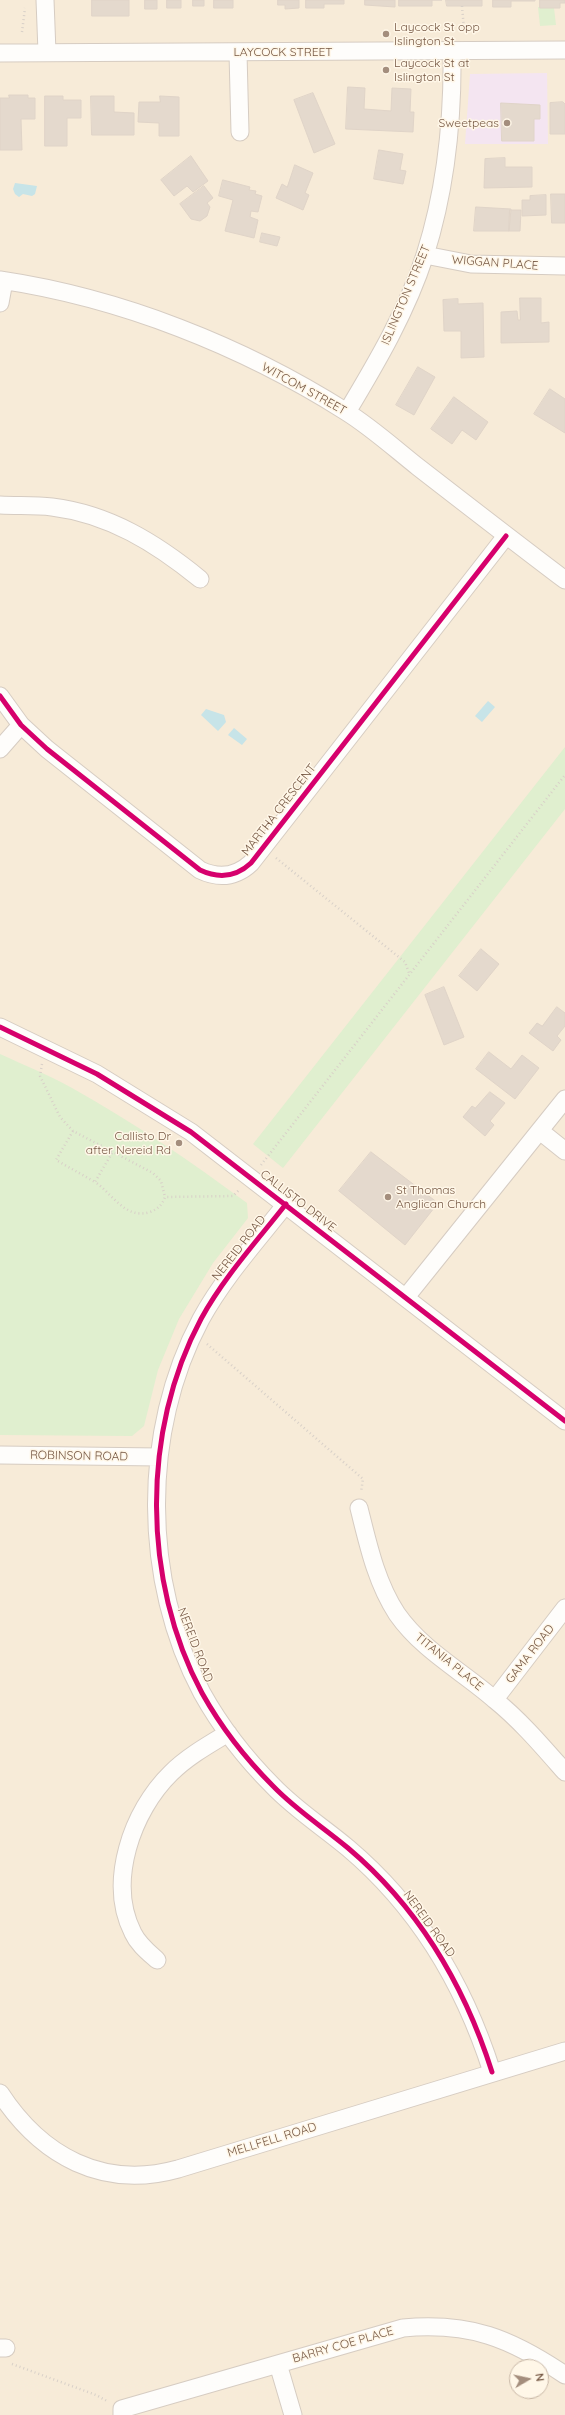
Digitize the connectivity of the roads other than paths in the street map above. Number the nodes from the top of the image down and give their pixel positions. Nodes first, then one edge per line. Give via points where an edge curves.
1 (45, 0) edge
2 (565, 50) edge
3 (452, 51) junction
4 (47, 52) junction
5 (0, 53) edge
6 (238, 53) junction
7 (240, 132) dead end
8 (425, 255) junction
9 (565, 266) edge
10 (2, 281) edge
11 (0, 302) edge
12 (347, 412) junction
13 (0, 505) edge
14 (506, 536) junction
15 (200, 579) dead end
16 (565, 580) edge
17 (0, 696) edge
18 (21, 725) junction
19 (0, 749) edge
20 (0, 1027) edge
21 (565, 1099) edge
22 (540, 1131) junction
23 (565, 1150) edge
24 (286, 1204) junction
25 (406, 1297) junction
26 (565, 1421) edge
27 (0, 1455) edge
28 (159, 1457) junction
29 (359, 1508) road end
30 (565, 1608) edge
31 (495, 1699) junction
32 (228, 1733) junction
33 (565, 1772) edge
34 (157, 1960) dead end
35 (565, 2051) edge
36 (492, 2072) junction
37 (0, 2093) edge
38 (278, 2364) junction
39 (565, 2375) edge
40 (122, 2412) edge
41 (293, 2415) edge

1 - 4 street
2 - 3 street, LAYCOCK STREET
3 - 6 street, LAYCOCK STREET
3 - 8 street, ISLINGTON STREET via 451,115 447,149 442,185
4 - 5 street, LAYCOCK STREET
4 - 6 street, LAYCOCK STREET
6 - 7 street
8 - 9 street, WIGGAN PLACE via 471,264
8 - 12 street, ISLINGTON STREET via 384,350
10 - 11 street
10 - 12 street, WITCOM STREET via 101,303 180,329 264,366
12 - 14 street, WITCOM STREET
13 - 15 street via 52,507 109,521 151,542
14 - 16 street, WITCOM STREET
14 - 18 street, MARTHA CRESCENT via 252,863 238,872 225,876 207,873 47,749
17 - 18 street, MARTHA CRESCENT
18 - 19 street
20 - 24 street, CALLISTO DRIVE via 137,1097 191,1132
21 - 22 street
22 - 23 street
22 - 25 street
24 - 25 street, CALLISTO DRIVE
24 - 28 street, NEREID ROAD via 220,1289 194,1334 173,1389
25 - 26 street, CALLISTO DRIVE
27 - 28 street, ROBINSON ROAD
28 - 32 street, NEREID ROAD via 158,1528 166,1594 189,1665 202,1693
29 - 31 street, TITANIA PLACE via 376,1570 397,1613 428,1649
30 - 31 street, GAMA ROAD
31 - 33 street, TITANIA PLACE
32 - 34 street via 171,1773 149,1799 133,1831 124,1870 124,1908 136,1939
32 - 36 street, NEREID ROAD via 274,1788 347,1847 401,1899 427,1933 448,1967 468,2006
35 - 36 street, MELLFELL ROAD
36 - 37 street, MELLFELL ROAD via 178,2169 145,2176 98,2171 64,2157 30,2130
38 - 39 street, BARRY COE PLACE via 403,2328 428,2326 475,2332 504,2340 531,2352
38 - 40 street, BARRY COE PLACE
38 - 41 street

